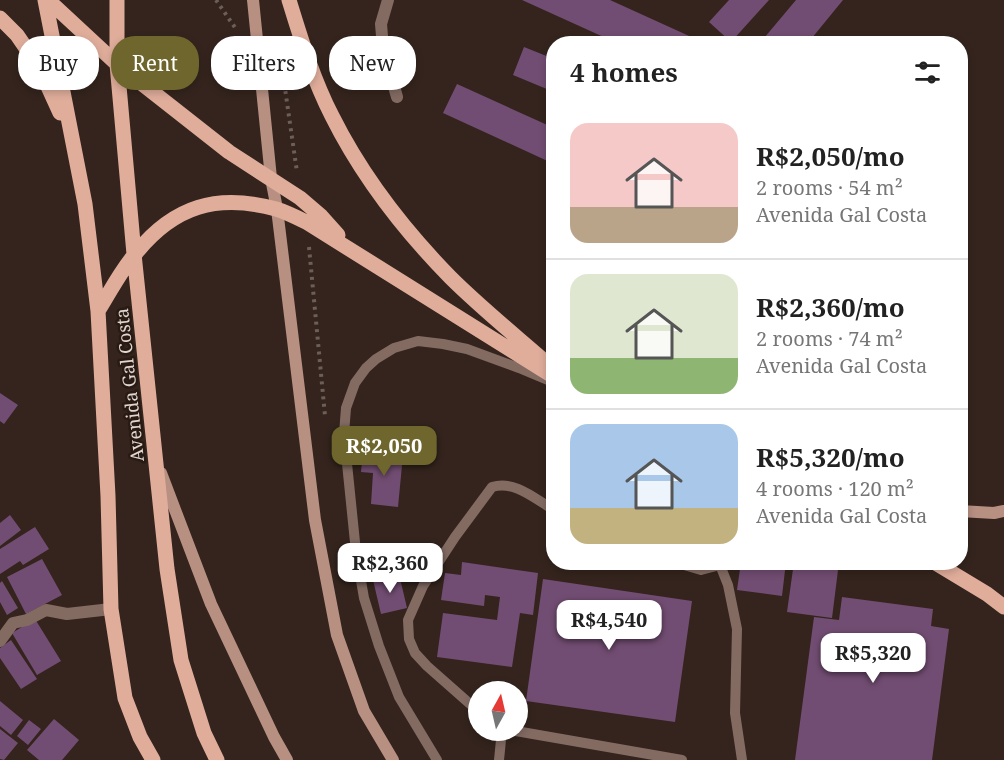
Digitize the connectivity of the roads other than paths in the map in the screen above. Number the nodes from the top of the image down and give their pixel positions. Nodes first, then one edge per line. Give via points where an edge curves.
1 (46, 0) edge
2 (117, 0) edge
3 (253, 0) edge
4 (289, 0) edge
5 (388, 0) edge
6 (0, 18) edge
7 (117, 36) edge
8 (111, 59) edge
9 (119, 90) edge
10 (150, 90) edge
11 (397, 97) dead end
12 (73, 145) junction
13 (271, 178) junction
14 (277, 209) junction
15 (352, 251) junction
16 (134, 254) junction
17 (98, 311) junction
18 (546, 362) edge
19 (546, 372) edge
20 (546, 379) edge
21 (157, 464) junction
22 (546, 505) edge
23 (968, 511) edge
24 (1004, 511) edge
25 (722, 570) edge
26 (947, 570) edge
27 (1004, 607) edge
28 (111, 609) junction
29 (0, 641) edge
30 (468, 702) edge
31 (528, 733) edge
32 (501, 741) edge
33 (153, 760) edge
34 (217, 760) edge
35 (287, 760) edge
36 (393, 760) edge
37 (437, 760) edge
38 (499, 760) edge
39 (682, 760) edge
40 (742, 760) edge

1 - 8 main road
1 - 12 main road
2 - 7 main road, Avenida Gal Costa
3 - 13 main road
4 - 18 main road via 331,115 388,206 452,278
5 - 11 street via 381,24 383,48
6 - 12 main road via 39,67
9 - 16 main road, Avenida Gal Costa
10 - 13 main road via 229,152
12 - 17 main road via 85,204
13 - 14 main road
13 - 15 main road via 321,216
14 - 15 main road
14 - 16 main road via 237,201 210,203 180,214 156,230
14 - 36 main road via 315,520 337,635 364,711
15 - 19 main road
16 - 17 main road
16 - 21 main road, Avenida Gal Costa
17 - 28 main road
20 - 37 lane via 466,349 418,341 376,358 355,383 346,408 344,434 364,598 399,697
21 - 34 main road, Avenida Gal Costa via 181,660 204,733
21 - 35 main road via 211,604
22 - 30 lane via 516,487 492,488 454,537 408,620 415,653
23 - 24 main road
25 - 40 lane via 737,630 735,712
26 - 27 main road
28 - 29 street via 67,614 46,610 13,623
28 - 33 main road via 125,698
31 - 39 lane
32 - 38 lane

